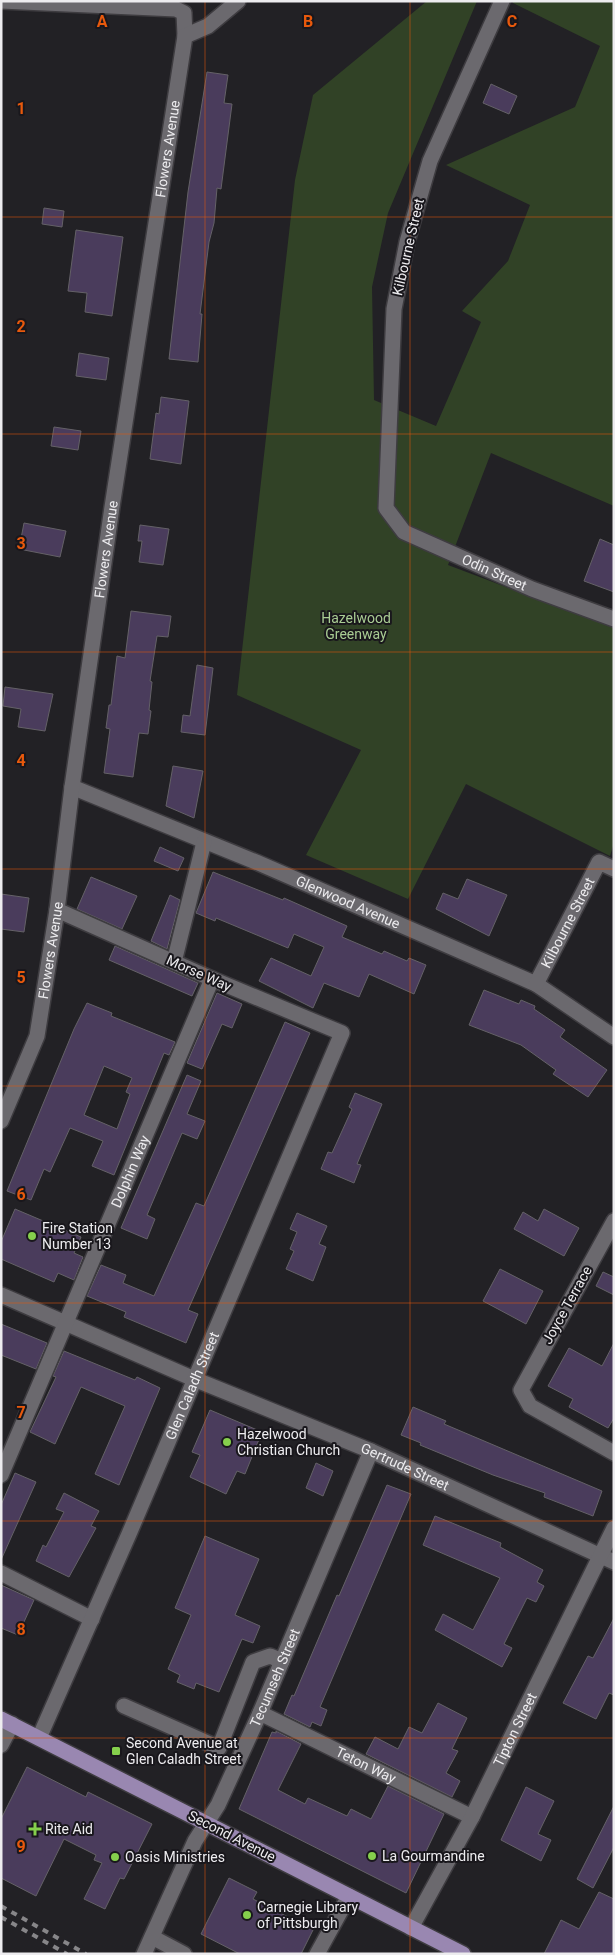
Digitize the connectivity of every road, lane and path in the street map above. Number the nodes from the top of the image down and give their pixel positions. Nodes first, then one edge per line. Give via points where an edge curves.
1 (1, 1) edge
2 (238, 1) edge
3 (502, 1) edge
4 (185, 36) junction
5 (386, 508) joint
6 (614, 619) edge
7 (72, 787) junction
8 (204, 842) junction
9 (614, 870) edge
10 (57, 910) junction
11 (174, 962) junction
12 (212, 979) junction
13 (536, 984) junction
14 (342, 1033) joint
15 (614, 1037) edge
16 (1, 1121) edge
17 (614, 1221) edge
18 (1, 1295) edge
19 (65, 1323) junction
20 (194, 1379) junction
21 (371, 1451) junction
22 (614, 1453) edge
23 (1, 1475) edge
24 (614, 1528) edge
25 (607, 1558) edge
26 (1, 1574) edge
27 (92, 1619) junction
28 (282, 1660) junction
29 (124, 1706) dead end
30 (260, 1713) junction
31 (6, 1722) edge
32 (39, 1738) junction
33 (1, 1745) edge
34 (219, 1748) junction
35 (240, 1756) junction
36 (472, 1817) junction
37 (204, 1823) junction
38 (349, 1896) junction
39 (411, 1928) junction
40 (152, 1937) junction
41 (144, 1954) edge
42 (184, 1954) edge
43 (317, 1954) edge
44 (463, 1954) edge

1 - 4 street, Flowers Avenue via 176,9 184,14
2 - 4 street via 208,26
3 - 5 street, Kilbourne Street via 430,161 407,242 394,309
4 - 7 street, Flowers Avenue
5 - 6 street, Odin Street via 404,532 532,589
7 - 8 street, Glenwood Avenue
7 - 10 street, Flowers Avenue
8 - 11 street
8 - 13 street, Glenwood Avenue
9 - 13 street, Kilbourne Street via 599,862
10 - 11 street, Morse Way
10 - 16 street, Flowers Avenue via 37,1036
11 - 12 street, Morse Way
12 - 14 street, Morse Way
12 - 19 street, Dolphin Way
13 - 15 street, Glenwood Avenue
14 - 20 street, Glen Caladh Street
17 - 22 street, Joyce Terrace via 521,1390 530,1406
18 - 19 street, Gertrude Street
19 - 20 street, Gertrude Street
19 - 23 street, Dolphin Way
20 - 21 street, Gertrude Street
20 - 27 street, Glen Caladh Street
21 - 25 street, Gertrude Street
21 - 28 street, Tecumseh Street
24 - 25 street, Tipton Street
25 - 36 street, Tipton Street
26 - 27 street
27 - 32 street, Glen Caladh Street
28 - 30 street, Tecumseh Street
28 - 34 street via 270,1656 253,1662
29 - 34 street
30 - 35 street, Tecumseh Street
30 - 36 street, Teton Way
31 - 32 main road, Second Avenue
31 - 33 street
32 - 37 main road, Second Avenue
34 - 35 street
35 - 37 street, Tecumseh Street via 218,1805
36 - 39 street, Tipton Street
37 - 38 main road, Second Avenue
37 - 40 street, Tecumseh Street
38 - 39 main road, Second Avenue
38 - 43 street
39 - 44 main road, Second Avenue
40 - 41 street, Tecumseh Street
40 - 42 street

